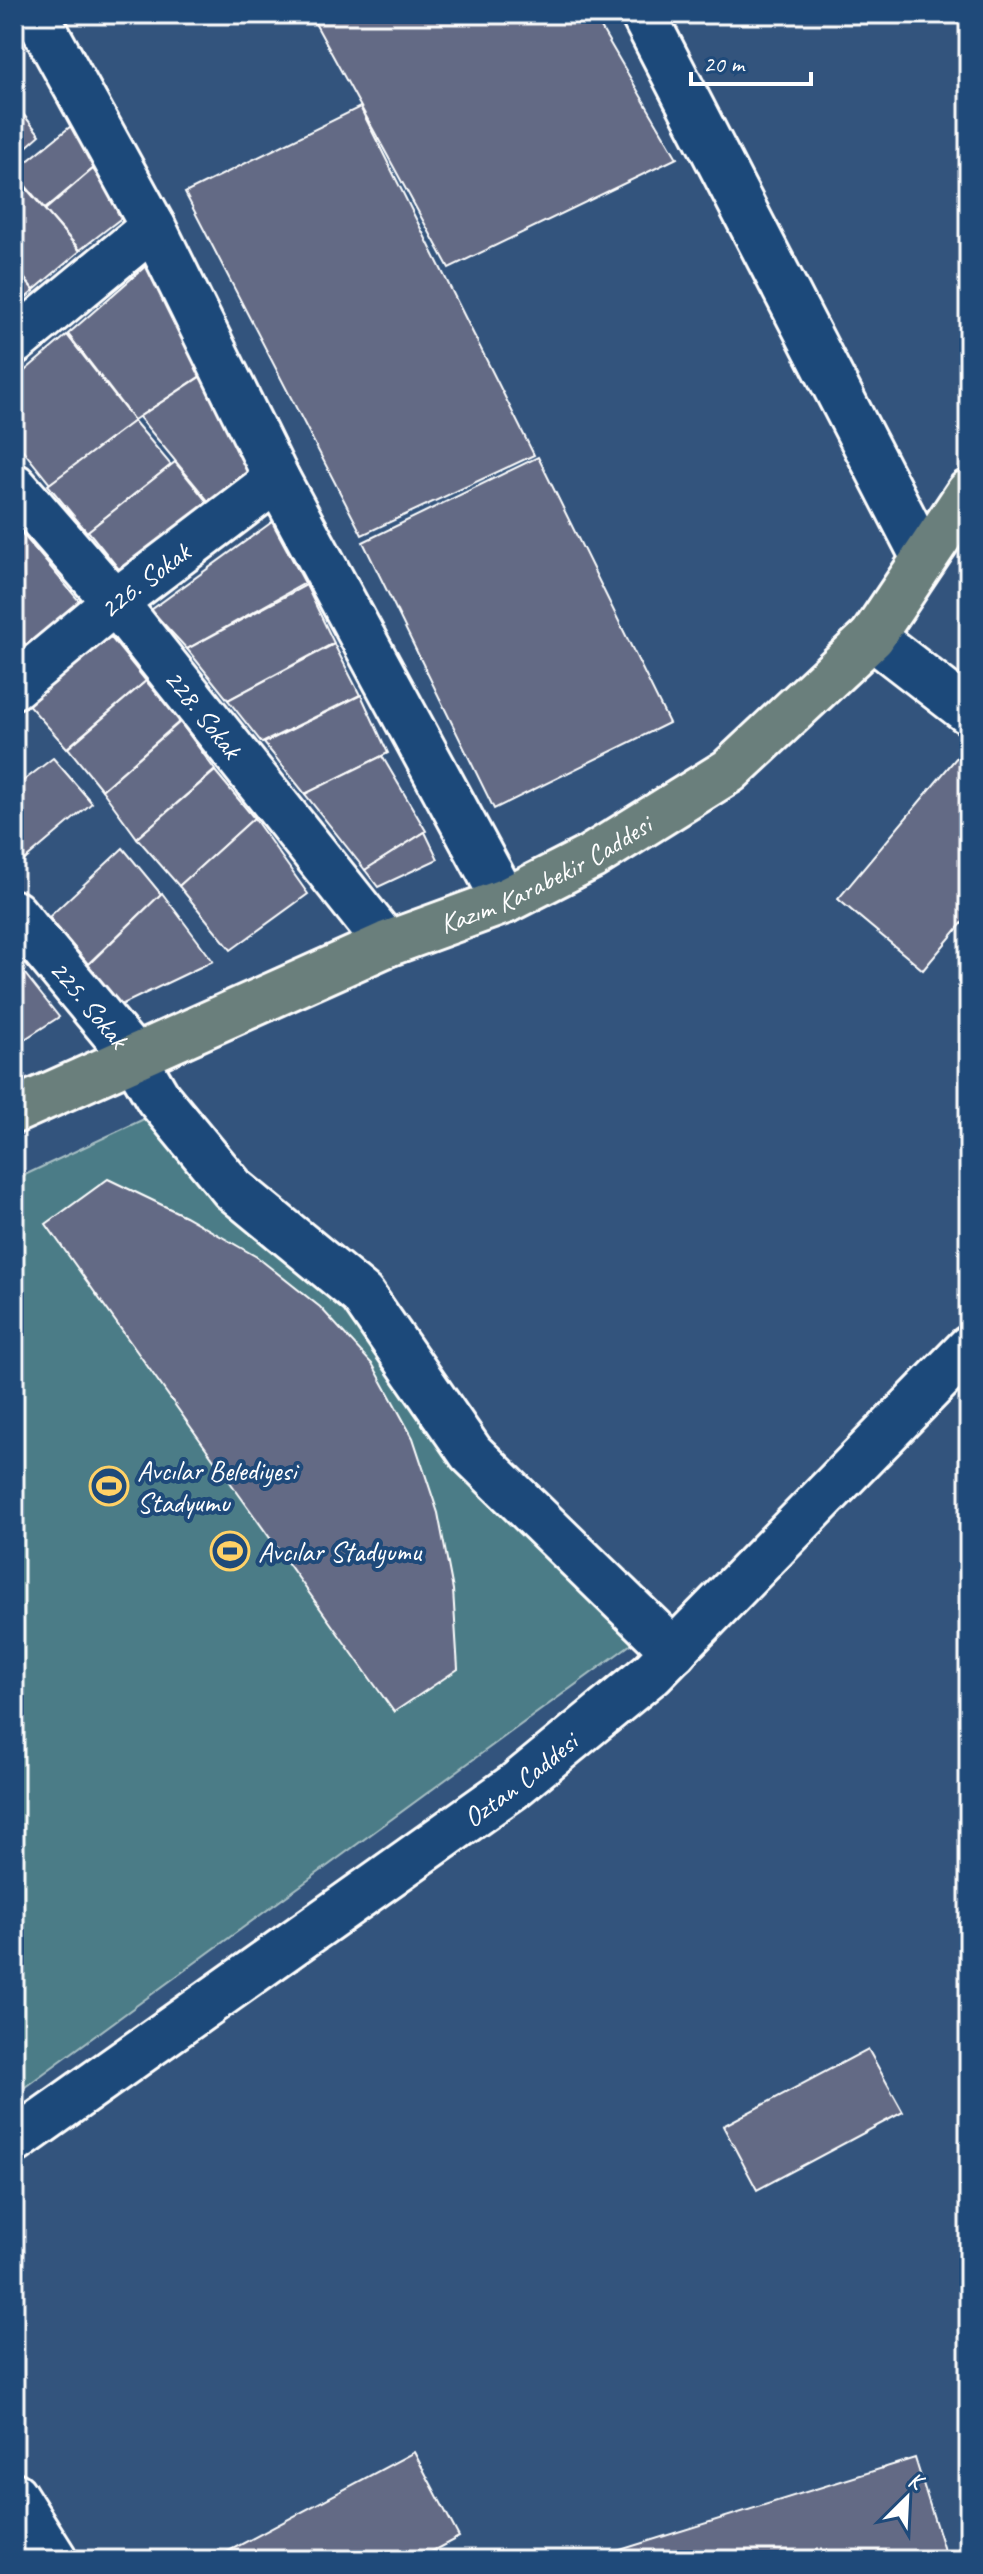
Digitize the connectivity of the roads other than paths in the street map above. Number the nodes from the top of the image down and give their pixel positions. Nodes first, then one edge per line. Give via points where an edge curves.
1 (36, 14) edge
2 (643, 14) edge
3 (153, 227) junction
4 (14, 342) edge
5 (277, 479) junction
6 (14, 486) edge
7 (969, 492) edge
8 (924, 558) junction
9 (115, 602) junction
10 (872, 637) junction
11 (14, 686) edge
12 (969, 712) edge
13 (505, 901) junction
14 (14, 913) edge
15 (387, 944) junction
16 (134, 1057) junction
17 (14, 1111) edge
18 (969, 1348) edge
19 (674, 1651) junction
20 (14, 2141) edge
21 (14, 2495) edge
22 (55, 2560) edge

1 - 3 street
2 - 8 street
3 - 4 street
3 - 5 street
5 - 9 street, 226. Sokak
5 - 13 street
6 - 9 street, 228. Sokak
7 - 8 main road, Kazım Karabekir Caddesi
8 - 10 main road, Kazım Karabekir Caddesi
9 - 11 street, 226. Sokak
9 - 15 street, 228. Sokak
10 - 12 street
10 - 13 main road, Kazım Karabekir Caddesi via 729,771 591,857
13 - 15 main road, Kazım Karabekir Caddesi
14 - 16 street, 225. Sokak
15 - 16 main road, Kazım Karabekir Caddesi
16 - 17 main road, Kazım Karabekir Caddesi
16 - 19 street, 225. Sokak via 158,1098 233,1189 362,1295 471,1453
18 - 19 street, Oztan Caddesi
19 - 20 street, Oztan Caddesi via 513,1787
21 - 22 street

